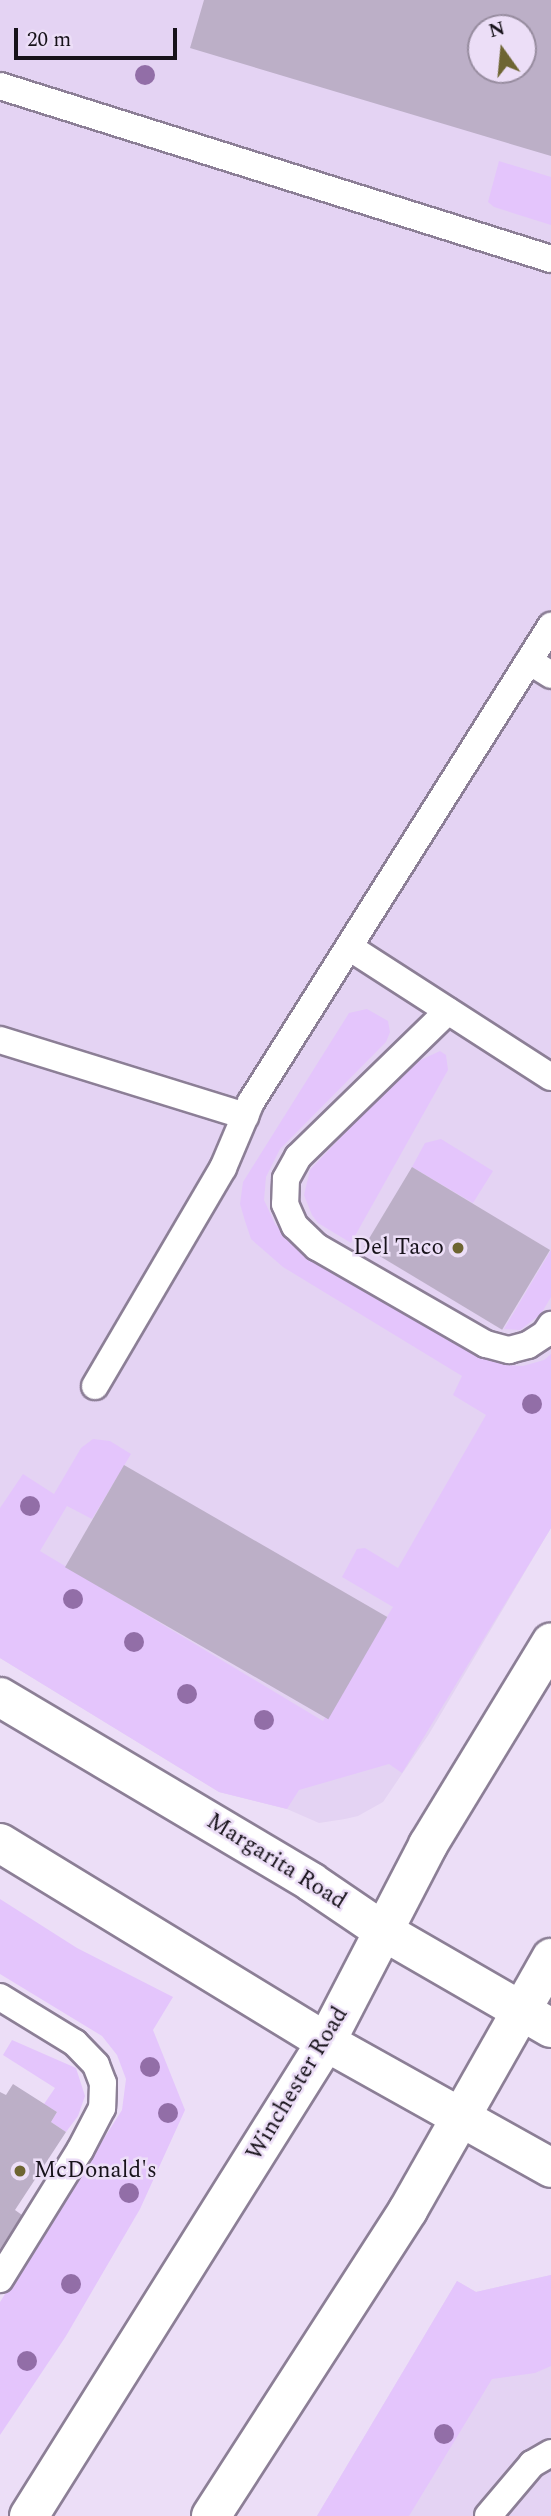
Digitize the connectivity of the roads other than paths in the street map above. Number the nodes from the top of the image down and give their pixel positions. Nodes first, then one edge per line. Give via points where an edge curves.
1 (0, 86) edge
2 (551, 260) edge
3 (551, 626) edge
4 (540, 668) edge
5 (349, 947) junction
6 (448, 1011) junction
7 (0, 1040) edge
8 (551, 1077) edge
9 (245, 1116) junction
10 (551, 1325) edge
11 (95, 1387) dead end
12 (551, 1643) edge
13 (0, 1697) edge
14 (0, 1843) edge
15 (383, 1931) junction
16 (551, 1958) edge
17 (0, 1997) edge
18 (535, 2019) edge
19 (326, 2042) junction
20 (458, 2118) junction
21 (551, 2168) edge
22 (0, 2279) edge
23 (551, 2453) edge
24 (29, 2516) edge
25 (211, 2516) edge
26 (488, 2516) edge

1 - 2 lane
3 - 4 lane
4 - 5 lane
5 - 6 lane
5 - 9 lane
6 - 8 lane
6 - 10 lane via 298,1157 286,1180 285,1204 295,1226 317,1247 486,1344 509,1350 528,1345
7 - 9 lane
9 - 11 lane via 223,1168
12 - 15 main road, Winchester Road via 428,1846
13 - 15 main road, Margarita Road via 312,1882
14 - 19 main road
15 - 18 main road, Margarita Road
15 - 19 main road, Winchester Road
16 - 18 main road
17 - 22 lane via 75,2043 96,2065 103,2083 102,2108 86,2139
18 - 20 main road
19 - 20 main road
19 - 24 main road, Winchester Road
20 - 21 main road
20 - 25 main road via 408,2210
23 - 26 lane via 531,2463

